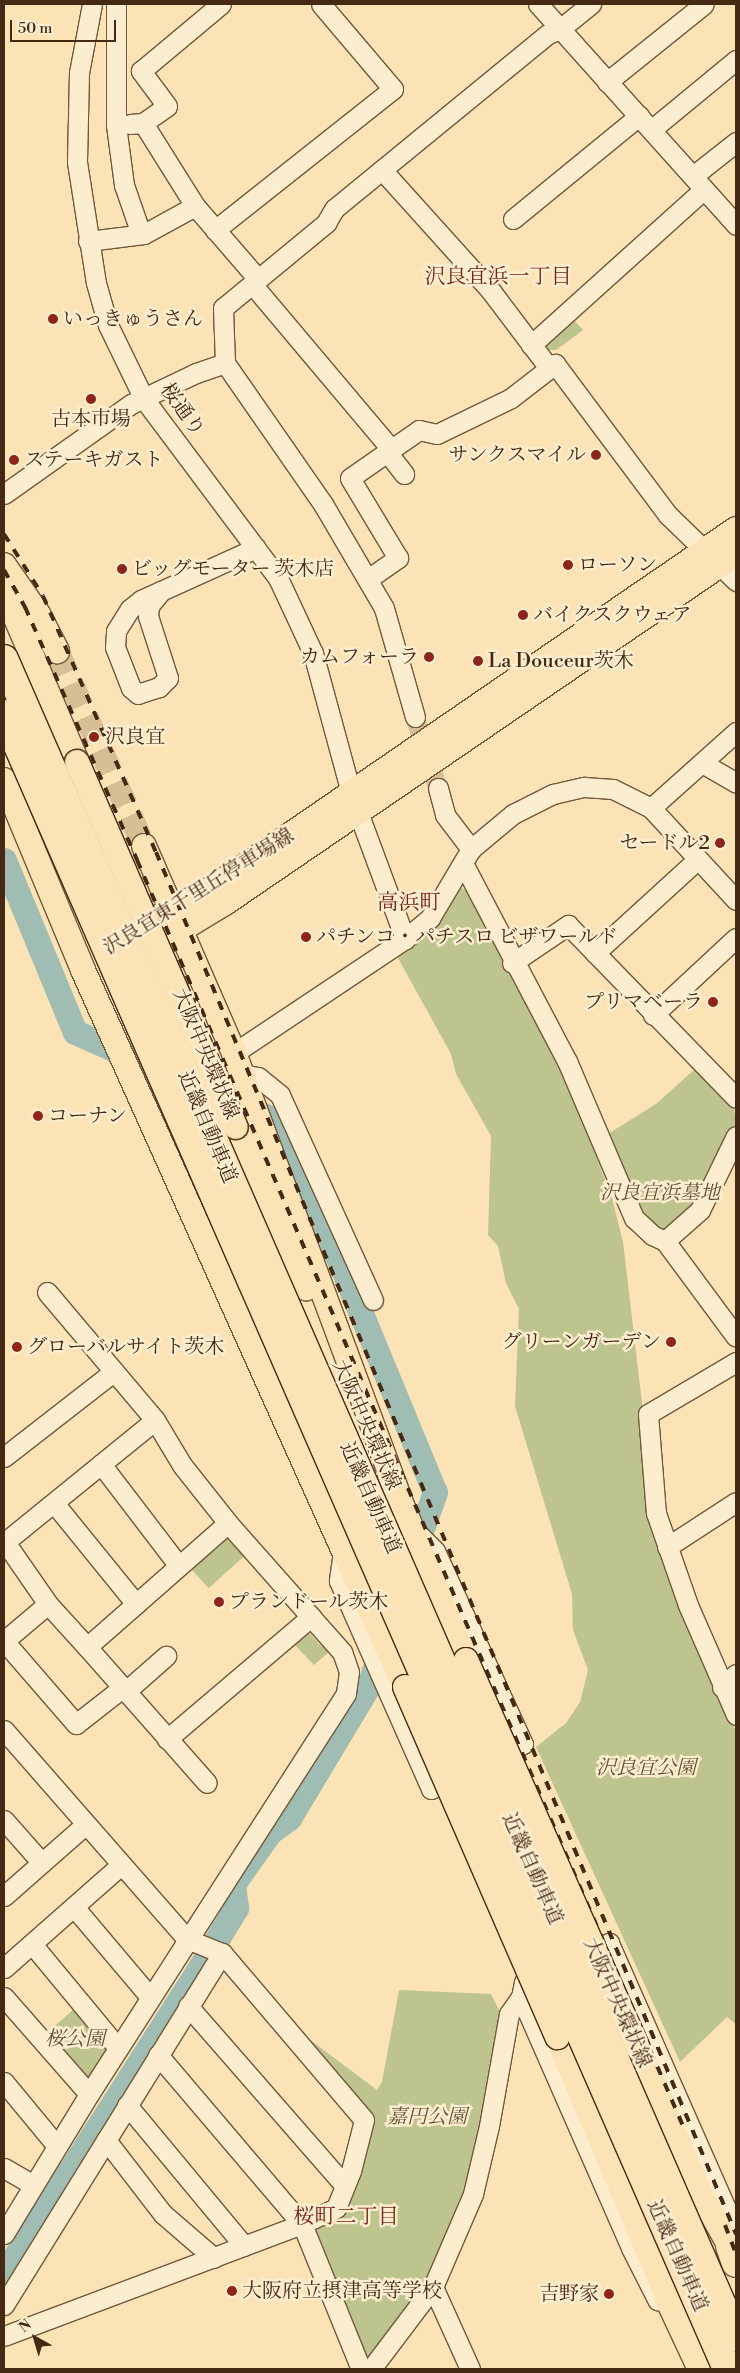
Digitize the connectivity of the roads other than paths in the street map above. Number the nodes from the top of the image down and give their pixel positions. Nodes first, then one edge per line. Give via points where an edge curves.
1 (92, 4) edge
2 (116, 4) edge
3 (222, 4) edge
4 (321, 4) edge
5 (538, 4) edge
6 (591, 4) edge
7 (704, 4) edge
8 (560, 29) junction
9 (736, 60) edge
10 (608, 82) junction
11 (143, 123) junction
12 (645, 123) junction
13 (116, 124) junction
14 (736, 142) edge
15 (382, 170) junction
16 (698, 183) junction
17 (194, 206) junction
18 (512, 218) dead end
19 (736, 225) edge
20 (215, 230) junction
21 (142, 234) junction
22 (88, 242) junction
23 (255, 282) junction
24 (531, 345) junction
25 (225, 363) junction
26 (552, 366) junction
27 (144, 399) junction
28 (389, 451) junction
29 (404, 474) dead end
30 (4, 494) edge
31 (736, 529) edge
32 (256, 548) junction
33 (725, 562) edge
34 (4, 565) edge
35 (368, 580) junction
36 (4, 590) edge
37 (161, 591) junction
38 (57, 651) tunnel mouth
39 (4, 659) edge
40 (4, 714) edge
41 (415, 717) tunnel mouth
42 (736, 732) edge
43 (702, 763) junction
44 (4, 780) edge
45 (736, 783) edge
46 (438, 788) tunnel mouth
47 (354, 802) junction
48 (651, 808) junction
49 (144, 846) tunnel mouth
50 (467, 857) junction
51 (698, 859) junction
52 (736, 900) edge
53 (173, 909) junction
54 (183, 930) junction
55 (736, 938) edge
56 (405, 939) junction
57 (595, 953) junction
58 (512, 963) junction
59 (83, 970) junction
60 (653, 1015) junction
61 (238, 1064) junction
62 (736, 1098) edge
63 (736, 1136) edge
64 (665, 1241) junction
65 (47, 1292) dead end
66 (373, 1300) dead end
67 (736, 1336) edge
68 (736, 1362) edge
69 (113, 1372) junction
70 (155, 1420) junction
71 (4, 1457) edge
72 (101, 1464) junction
73 (396, 1489) junction
74 (736, 1502) edge
75 (54, 1503) junction
76 (228, 1523) junction
77 (407, 1523) junction
78 (4, 1541) edge
79 (667, 1547) junction
80 (343, 1551) junction
81 (179, 1566) junction
82 (48, 1604) junction
83 (136, 1604) junction
84 (311, 1617) junction
85 (4, 1641) edge
86 (87, 1647) junction
87 (166, 1656) dead end
88 (736, 1674) edge
89 (722, 1686) junction
90 (124, 1690) junction
91 (736, 1715) edge
92 (4, 1730) edge
93 (167, 1739) junction
94 (207, 1783) dead end
95 (4, 1820) edge
96 (86, 1824) junction
97 (42, 1862) junction
98 (121, 1865) junction
99 (4, 1896) edge
100 (74, 1907) junction
101 (187, 1939) junction
102 (32, 1944) junction
103 (222, 1953) junction
104 (4, 1968) edge
105 (4, 1997) edge
106 (150, 1997) junction
107 (520, 1997) junction
108 (188, 2006) junction
109 (118, 2048) junction
110 (158, 2054) junction
111 (4, 2082) edge
112 (89, 2094) junction
113 (127, 2105) junction
114 (106, 2140) junction
115 (57, 2146) junction
116 (4, 2168) edge
117 (34, 2185) junction
118 (344, 2186) junction
119 (302, 2224) junction
120 (4, 2234) edge
121 (244, 2246) junction
122 (735, 2249) edge
123 (214, 2258) junction
124 (433, 2287) junction
125 (668, 2296) junction
126 (4, 2305) edge
127 (4, 2336) edge
128 (736, 2337) edge
129 (362, 2369) edge
130 (371, 2369) edge
131 (470, 2369) edge
132 (693, 2369) edge
133 (702, 2369) edge
134 (727, 2369) edge

1 - 22 street, 桜通り via 79,73 76,122 77,162
2 - 13 street
3 - 11 street via 141,71 167,106
4 - 20 street via 393,89
5 - 8 street
6 - 8 street
7 - 10 street
8 - 10 street
8 - 15 street via 548,34
9 - 12 street
10 - 12 street
11 - 13 street
11 - 17 street
12 - 16 street
12 - 18 street
13 - 21 street via 124,185
14 - 16 street
15 - 23 street via 334,209 326,223
15 - 24 street via 491,291
16 - 19 street
16 - 24 street
17 - 20 street
17 - 21 street
20 - 23 street
21 - 22 street
22 - 27 street, 桜通り via 108,325
23 - 25 street via 223,308
23 - 28 street
24 - 26 street
25 - 27 street via 196,373
25 - 35 street via 323,504
26 - 28 street via 511,398 437,434 419,430
26 - 33 street via 668,515
27 - 30 street via 131,404
27 - 32 street, 桜通り
28 - 29 street
28 - 35 street via 350,478 398,558
31 - 33 main road, 沢良宜東千里丘停車場線
32 - 37 street
32 - 47 street, 桜通り via 278,578 313,654
33 - 47 main road, 沢良宜東千里丘停車場線
34 - 38 main road via 38,614
35 - 41 street via 384,608
36 - 73 main road, 大阪中央環状線, bridge
37 - 37 street via 149,606 148,616 168,678 160,687 138,694 131,688 115,646 116,632 130,609
39 - 128 highway, 近畿自動車道, bridge
40 - 134 highway, 近畿自動車道, bridge
42 - 43 street
43 - 45 street
43 - 48 street
44 - 59 main road
46 - 50 street via 445,815
47 - 53 main road, 沢良宜東千里丘停車場線
47 - 54 main road, 沢良宜東千里丘停車場線
47 - 56 street, 桜通り
48 - 50 street via 612,789 584,787 552,794 512,814
48 - 51 street
49 - 53 main road
50 - 56 street via 430,918
50 - 58 street
51 - 52 street
51 - 57 street
53 - 54 main road
53 - 59 main road, 沢良宜東千里丘停車場線 via 114,941
54 - 59 main road, 沢良宜東千里丘停車場線 via 124,963
54 - 61 main road
55 - 60 street
56 - 61 street
57 - 58 street via 568,925
57 - 60 street
58 - 64 street via 567,1061 634,1218 652,1235
59 - 80 main road
60 - 62 street
61 - 66 street via 280,1095
61 - 73 main road
63 - 64 street via 700,1210
64 - 67 street
65 - 69 street
68 - 79 street via 648,1414 656,1514
69 - 70 street
69 - 71 street
70 - 72 street
70 - 76 street via 182,1465
72 - 75 street
72 - 81 street
73 - 77 main road, 大阪中央環状線
74 - 79 street
75 - 78 street
75 - 83 street
76 - 81 street
76 - 84 street
77 - 80 street via 435,1551 523,1744 431,1789 339,1581
77 - 122 main road, 大阪中央環状線, bridge via 699,2191
78 - 82 street
79 - 89 street
80 - 125 main road, bridge
81 - 83 street
82 - 85 street
82 - 86 street
83 - 86 street
84 - 93 street
84 - 101 street via 342,1652 349,1672 346,1693
85 - 90 street via 76,1724
86 - 90 street
87 - 90 street
88 - 89 street
89 - 91 street
90 - 93 street
92 - 96 street
93 - 94 street
95 - 97 street
96 - 97 street
96 - 98 street
97 - 99 street
98 - 100 street
98 - 101 street
100 - 102 street
100 - 106 street
101 - 103 street
101 - 106 street
102 - 104 street
102 - 109 street
103 - 108 street
103 - 118 street via 364,2120
105 - 112 street
106 - 109 street
107 - 122 street via 524,1982 609,1943
107 - 124 street via 509,2014 473,2194
107 - 132 street via 631,2248
108 - 110 street
108 - 118 street
109 - 112 street
110 - 113 street
110 - 119 street
111 - 115 street
112 - 115 street
113 - 114 street
113 - 121 street
114 - 123 street via 163,2214
114 - 126 street
115 - 117 street
116 - 117 street
117 - 120 street
118 - 119 street via 336,2208
119 - 121 street
119 - 129 street
121 - 123 street
123 - 127 street
124 - 130 street
124 - 131 street
125 - 132 main road
125 - 133 highway

